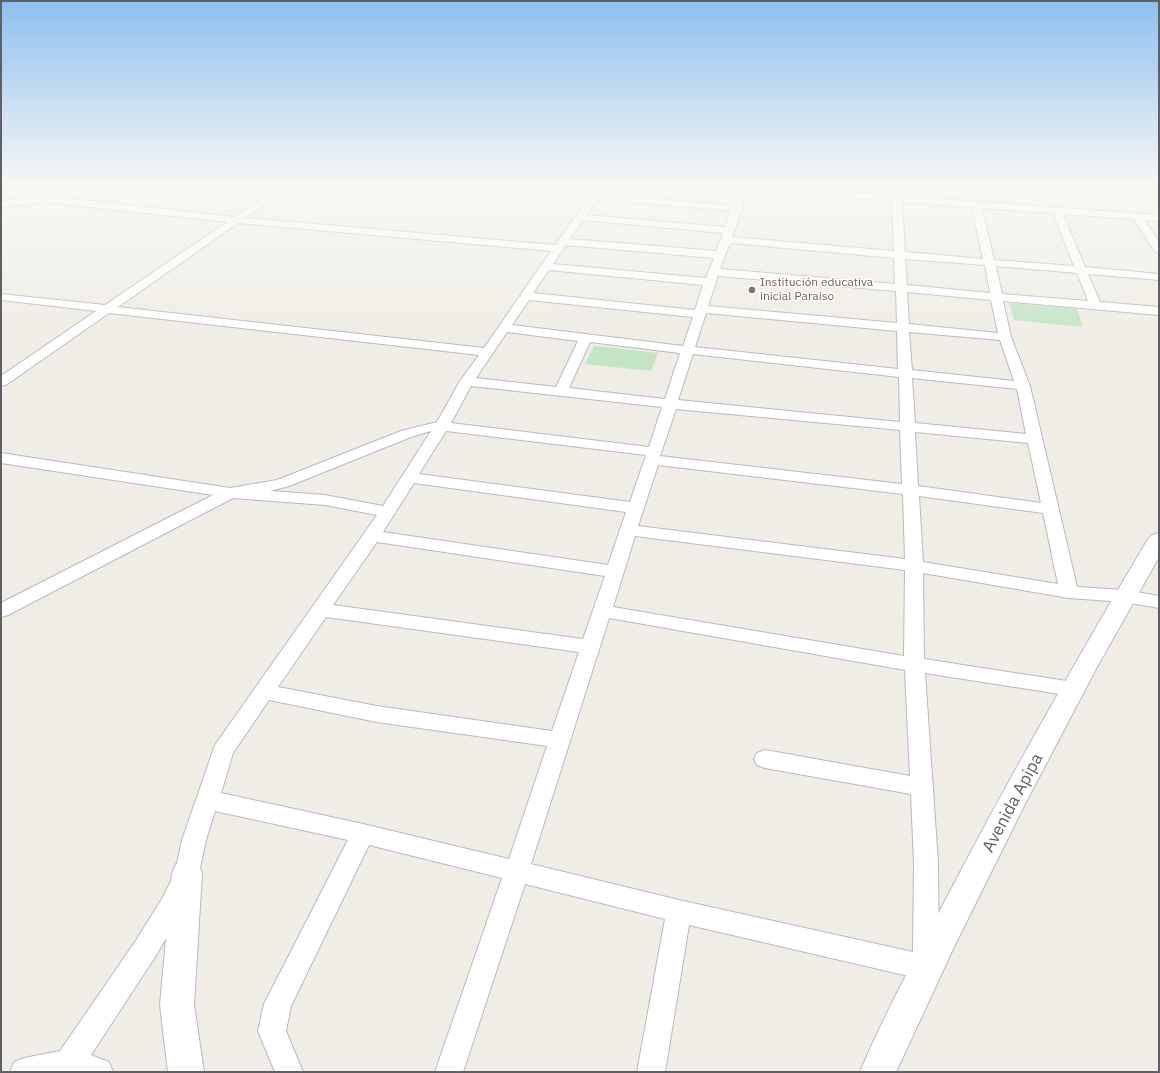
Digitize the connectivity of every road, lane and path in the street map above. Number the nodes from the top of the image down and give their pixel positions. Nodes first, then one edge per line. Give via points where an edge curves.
1 (211, 237) edge
2 (458, 237) edge
3 (566, 237) edge
4 (652, 237) edge
5 (727, 237) edge
6 (898, 237) edge
7 (984, 237) edge
8 (1067, 237) edge
9 (1151, 237) edge
10 (561, 245) junction
11 (1159, 250) edge
12 (899, 255) junction
13 (720, 256) junction
14 (989, 262) junction
15 (547, 266) junction
16 (1081, 270) junction
17 (1159, 277) edge
18 (900, 289) junction
19 (527, 296) junction
20 (997, 296) junction
21 (1, 297) edge
22 (1095, 305) junction
23 (108, 309) junction
24 (1159, 311) edge
25 (700, 312) junction
26 (503, 328) junction
27 (904, 328) junction
28 (1005, 337) junction
29 (586, 338) junction
30 (688, 350) junction
31 (487, 352) junction
32 (906, 374) junction
33 (467, 381) junction
34 (1, 382) edge
35 (1023, 386) junction
36 (561, 392) junction
37 (671, 404) junction
38 (442, 426) junction
39 (906, 428) junction
40 (1035, 439) junction
41 (653, 456) junction
42 (1, 458) edge
43 (410, 478) junction
44 (910, 490) junction
45 (230, 493) junction
46 (636, 508) junction
47 (1051, 509) junction
48 (388, 512) junction
49 (629, 530) junction
50 (372, 536) junction
51 (1159, 539) edge
52 (914, 566) junction
53 (614, 572) junction
54 (1069, 592) junction
55 (1125, 596) junction
56 (1159, 602) edge
57 (322, 610) junction
58 (1, 611) edge
59 (603, 611) junction
60 (591, 647) junction
61 (916, 663) junction
62 (1073, 689) junction
63 (263, 691) junction
64 (560, 740) junction
65 (765, 759) dead end
66 (921, 787) junction
67 (208, 800) junction
68 (363, 834) junction
69 (517, 871) junction
70 (187, 873) junction
71 (679, 911) junction
72 (926, 967) junction
73 (66, 1068) edge
74 (24, 1072) edge
75 (99, 1072) edge
76 (186, 1072) edge
77 (288, 1072) edge
78 (449, 1072) edge
79 (652, 1072) edge
80 (878, 1072) edge

1 - 23 street
2 - 10 street
3 - 10 street
4 - 13 street
5 - 13 street
6 - 12 street
7 - 14 street
8 - 16 street
9 - 11 street
10 - 13 street
10 - 15 street
12 - 13 street
12 - 14 street
12 - 18 street
13 - 15 street
13 - 18 street
13 - 25 street
14 - 16 street
14 - 20 street
15 - 19 street
16 - 17 street
16 - 22 street
18 - 20 street
18 - 27 street
19 - 25 street
19 - 26 street
20 - 22 street
20 - 28 street
21 - 23 street
22 - 24 street
23 - 31 street
23 - 34 street
25 - 27 street
25 - 30 street
26 - 29 street
26 - 31 street
27 - 28 street
27 - 32 street
28 - 35 street
29 - 30 street
29 - 36 street
30 - 32 street
30 - 37 street
31 - 33 street
32 - 35 street
32 - 39 street
33 - 36 street
33 - 38 street
35 - 40 street
36 - 37 street
37 - 39 street
37 - 41 street
38 - 41 street
38 - 43 street
38 - 45 street via 406,434 283,483
39 - 40 street
39 - 44 street
40 - 47 street
41 - 44 street
41 - 46 street
42 - 45 street
43 - 46 street
43 - 48 street
44 - 47 street
44 - 52 street
45 - 48 street via 325,500
45 - 58 street
46 - 49 street
47 - 54 street
48 - 50 street
49 - 52 street
49 - 53 street
50 - 53 street
50 - 57 street
51 - 55 street, Avenida Apipa
52 - 54 street
52 - 61 street
53 - 59 street
54 - 55 street
55 - 56 street
55 - 62 street, Avenida Apipa
57 - 60 street
57 - 63 street
59 - 60 street
59 - 61 street
60 - 64 street
61 - 62 street
61 - 66 street
62 - 72 street, Avenida Apipa
63 - 64 street via 377,714
63 - 67 street via 223,751
64 - 69 street
65 - 66 street
66 - 72 street via 926,863
67 - 68 street
67 - 70 street via 194,840
68 - 69 street
68 - 77 street via 278,1004 272,1031
69 - 71 street
69 - 78 street
70 - 73 street via 172,905 146,948
70 - 76 street via 177,1005
71 - 72 street
71 - 79 street
72 - 80 street, Avenida Apipa
73 - 74 street
73 - 75 street

